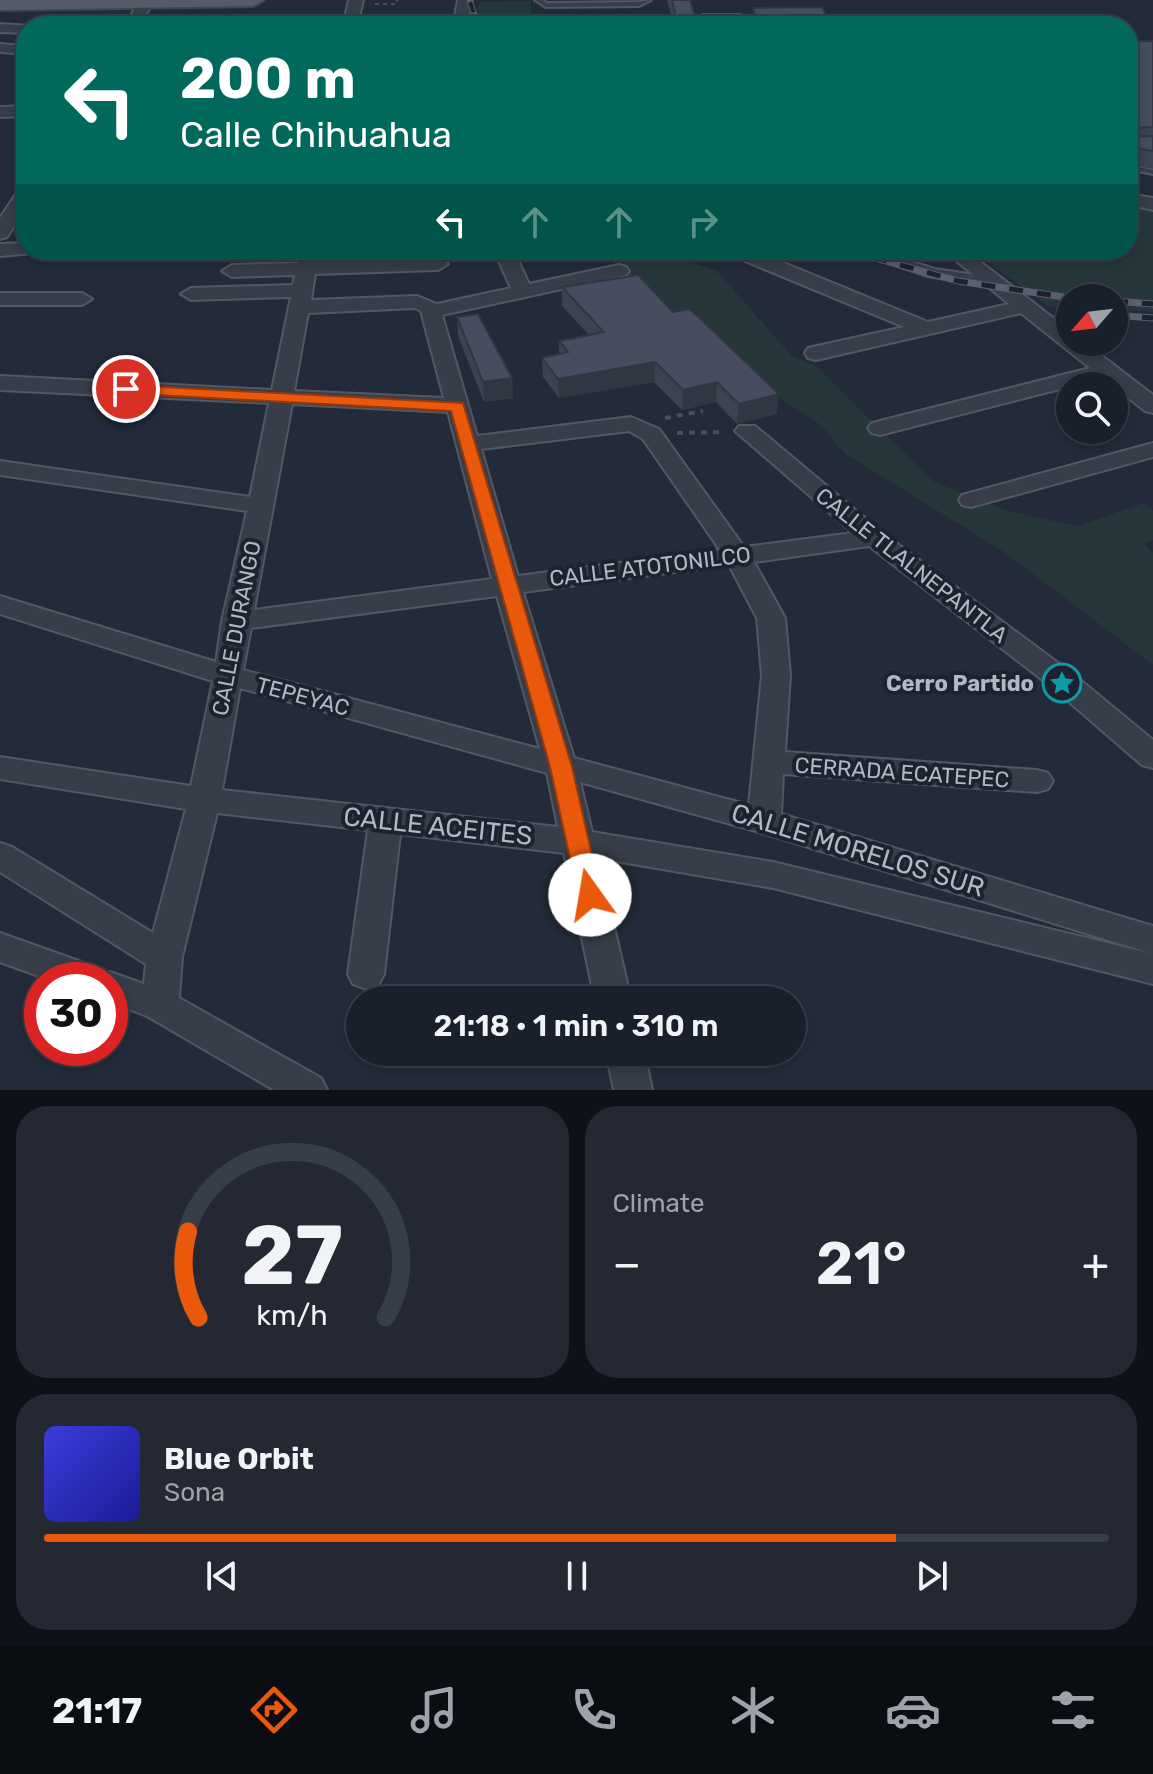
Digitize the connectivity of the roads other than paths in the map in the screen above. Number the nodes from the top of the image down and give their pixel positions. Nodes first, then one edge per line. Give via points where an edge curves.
1 (253, 0) edge
2 (538, 0) edge
3 (648, 0) edge
4 (147, 1) edge
5 (3, 3) edge
6 (16, 209) edge
7 (0, 233) edge
8 (508, 260) edge
9 (759, 260) edge
10 (890, 260) edge
11 (966, 260) edge
12 (438, 264) dead end
13 (232, 271) dead end
14 (619, 271) dead end
15 (305, 279) edge
16 (996, 283) junction
17 (523, 292) junction
18 (191, 294) dead end
19 (0, 299) edge
20 (82, 299) dead end
21 (1026, 306) junction
22 (431, 311) junction
23 (925, 328) junction
24 (816, 353) dead end
25 (1107, 370) junction
26 (0, 383) edge
27 (283, 397) junction
28 (458, 406) junction
29 (1153, 406) edge
30 (880, 428) dead end
31 (747, 431) road end
32 (468, 444) junction
33 (1153, 450) edge
34 (0, 468) edge
35 (971, 500) dead end
36 (261, 506) junction
37 (874, 538) junction
38 (737, 555) junction
39 (507, 585) junction
40 (0, 605) edge
41 (236, 621) junction
42 (227, 675) junction
43 (1153, 757) edge
44 (767, 762) junction
45 (561, 767) junction
46 (0, 768) edge
47 (1037, 781) dead end
48 (204, 800) junction
49 (386, 820) junction
50 (764, 821) junction
51 (578, 842) junction
52 (0, 856) edge
53 (1153, 940) edge
54 (0, 947) edge
55 (164, 957) junction
56 (41, 962) edge
57 (1153, 969) edge
58 (366, 974) dead end
59 (610, 986) edge
60 (128, 993) edge
61 (160, 1005) junction
62 (628, 1066) edge
63 (308, 1090) edge
64 (633, 1090) edge

1 - 4 main road
2 - 3 lane via 546,5
4 - 5 main road
6 - 7 street
8 - 17 street
9 - 23 street
10 - 16 street
11 - 16 street
12 - 15 street
13 - 15 street
14 - 17 street
15 - 18 street
15 - 22 street via 417,302
15 - 27 street, CALLE DURANGO
16 - 21 street
17 - 22 street
19 - 20 street
21 - 23 street
21 - 25 street
22 - 28 street
23 - 24 street
25 - 29 street
25 - 30 street
26 - 27 street
27 - 28 street
27 - 36 street, CALLE DURANGO
28 - 32 street
31 - 37 street, CALLE TLALNEPANTLA
32 - 38 street via 641,429
32 - 39 street
33 - 35 street
34 - 36 street
36 - 41 street, CALLE DURANGO
37 - 38 street, CALLE ATOTONILCO
37 - 43 street, CALLE TLALNEPANTLA via 1063,681
38 - 39 street, CALLE ATOTONILCO
38 - 44 street via 775,632
39 - 41 street, CALLE ATOTONILCO
39 - 45 street
40 - 42 street, TEPEYAC
41 - 42 street, CALLE DURANGO
42 - 45 street, TEPEYAC
42 - 48 street, CALLE DURANGO
44 - 47 street, CERRADA ECATEPEC
44 - 50 street
45 - 50 street, CALLE MORELOS SUR
45 - 51 street
46 - 48 street, CALLE ACEITES
48 - 49 street, CALLE ACEITES
48 - 55 street, CALLE DURANGO
49 - 51 street, CALLE ACEITES
49 - 58 street
50 - 53 street, CALLE MORELOS SUR
51 - 57 street, CALLE ACEITES via 773,875
51 - 59 street
52 - 55 street
54 - 56 street
55 - 61 street, CALLE DURANGO
60 - 61 street
61 - 63 street
62 - 64 street

